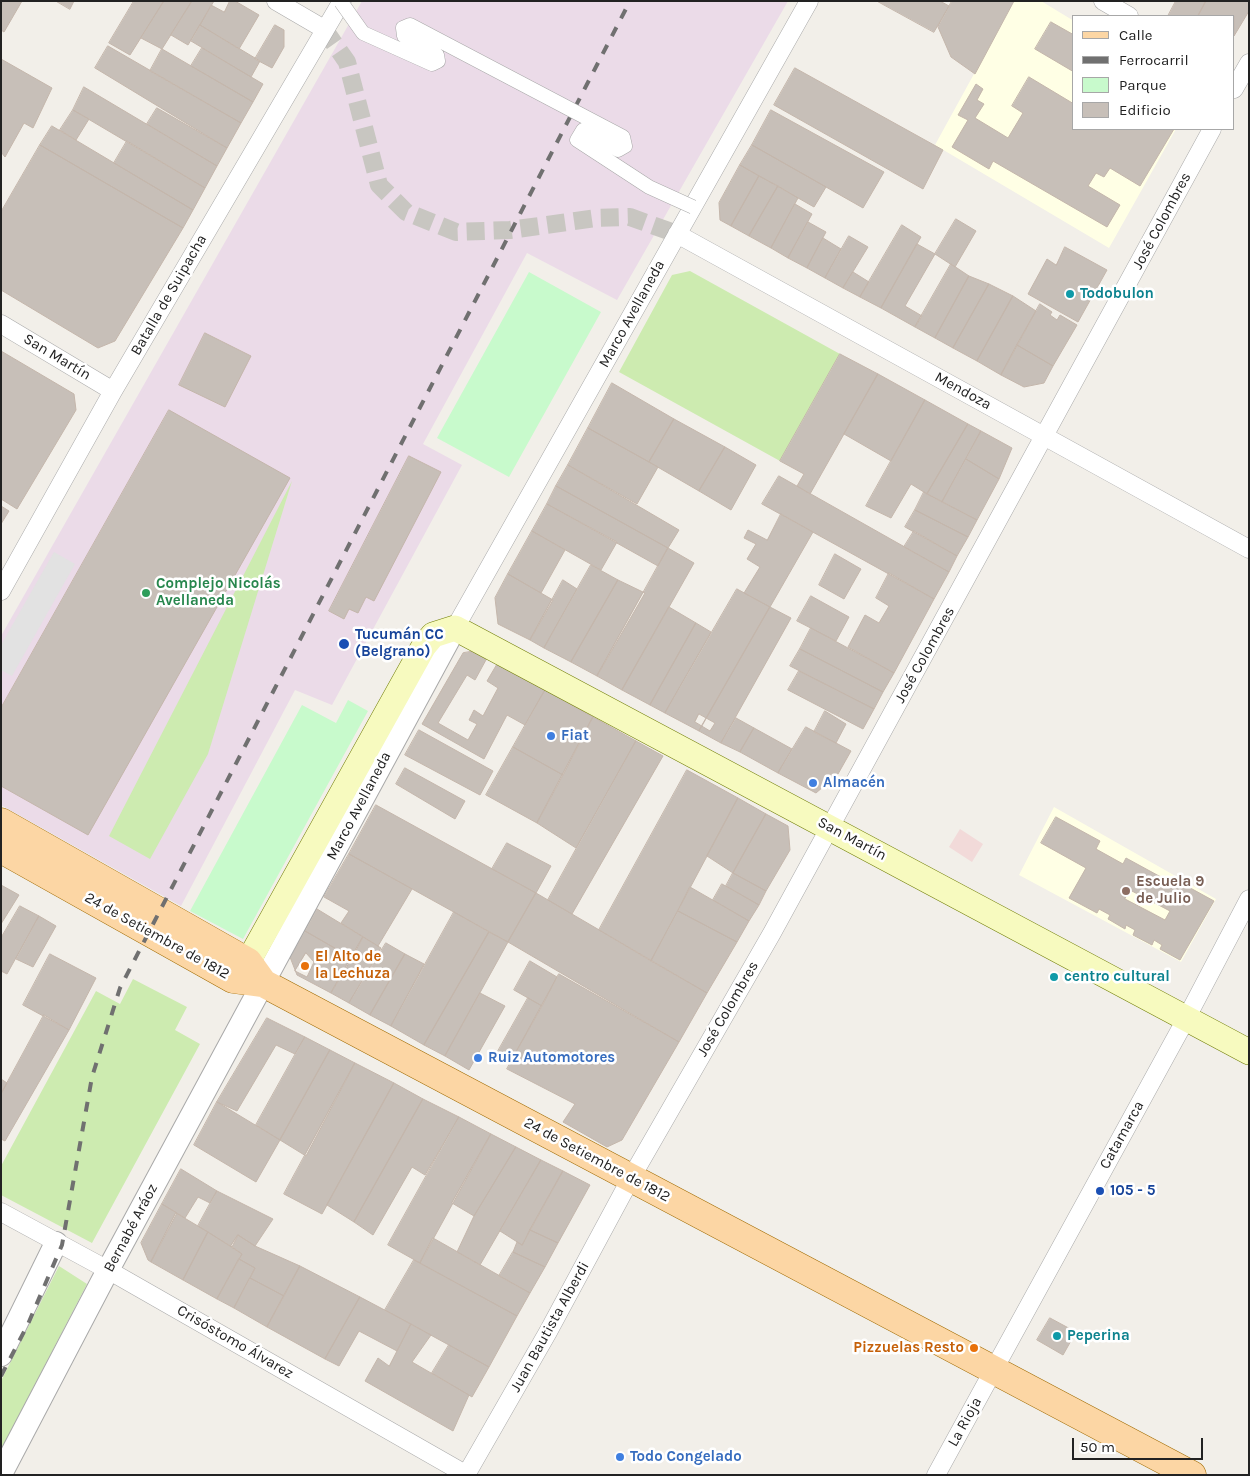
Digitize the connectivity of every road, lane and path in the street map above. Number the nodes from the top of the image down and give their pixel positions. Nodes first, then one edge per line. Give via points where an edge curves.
1 (276, 1) edge
2 (809, 1) edge
3 (1103, 1) edge
4 (341, 2) edge
5 (1127, 15) edge
6 (324, 29) junction
7 (1249, 63) edge
8 (1239, 83) edge
9 (1211, 130) edge
10 (693, 207) junction
11 (677, 234) junction
12 (1, 324) edge
13 (113, 391) junction
14 (1046, 436) junction
15 (1249, 549) edge
16 (1, 591) edge
17 (455, 628) junction
18 (1, 822) edge
19 (831, 827) junction
20 (1, 849) edge
21 (1249, 899) edge
22 (255, 972) junction
23 (1186, 1018) junction
24 (1249, 1052) edge
25 (631, 1178) junction
26 (1, 1212) edge
27 (56, 1243) junction
28 (108, 1270) junction
29 (7, 1330) edge
30 (1, 1355) edge
31 (994, 1370) junction
32 (1, 1474) edge
33 (466, 1475) edge
34 (936, 1475) edge
35 (1192, 1475) edge

1 - 6 street
2 - 10 street, Marco Avellaneda
3 - 5 street
4 - 6 street, Batalla de Suipacha
4 - 10 street, bridge via 363,33 432,64 438,62 437,55 404,36 403,28 410,26 623,137 625,146 618,150 583,130 577,140 649,187
6 - 13 street, Batalla de Suipacha
7 - 8 street
9 - 14 street, José Colombres
10 - 11 street, Marco Avellaneda
11 - 14 street, Mendoza
11 - 17 street, Marco Avellaneda
12 - 13 street, San Martín
13 - 16 street, Batalla de Suipacha
14 - 15 street, Mendoza
14 - 19 street, José Colombres
17 - 19 main road, San Martín
17 - 22 main road, Marco Avellaneda via 433,635 424,646
18 - 22 main road, 24 de Setiembre de 1812
19 - 23 main road, San Martín
19 - 25 street, José Colombres
20 - 22 main road, 24 de Setiembre de 1812 via 233,979
21 - 23 street, Catamarca
22 - 25 main road, 24 de Setiembre de 1812
22 - 28 street, Bernabé Aráoz
23 - 24 main road, San Martín
23 - 31 street, Catamarca
25 - 31 main road, 24 de Setiembre de 1812
25 - 33 street, Juan Bautista Alberdi
26 - 27 street, Crisóstomo Álvarez
27 - 28 street, Crisóstomo Álvarez
27 - 29 street
28 - 32 street, Bernabé Aráoz
28 - 33 street, Crisóstomo Álvarez
29 - 30 street
31 - 34 street, La Rioja
31 - 35 main road, 24 de Setiembre de 1812

